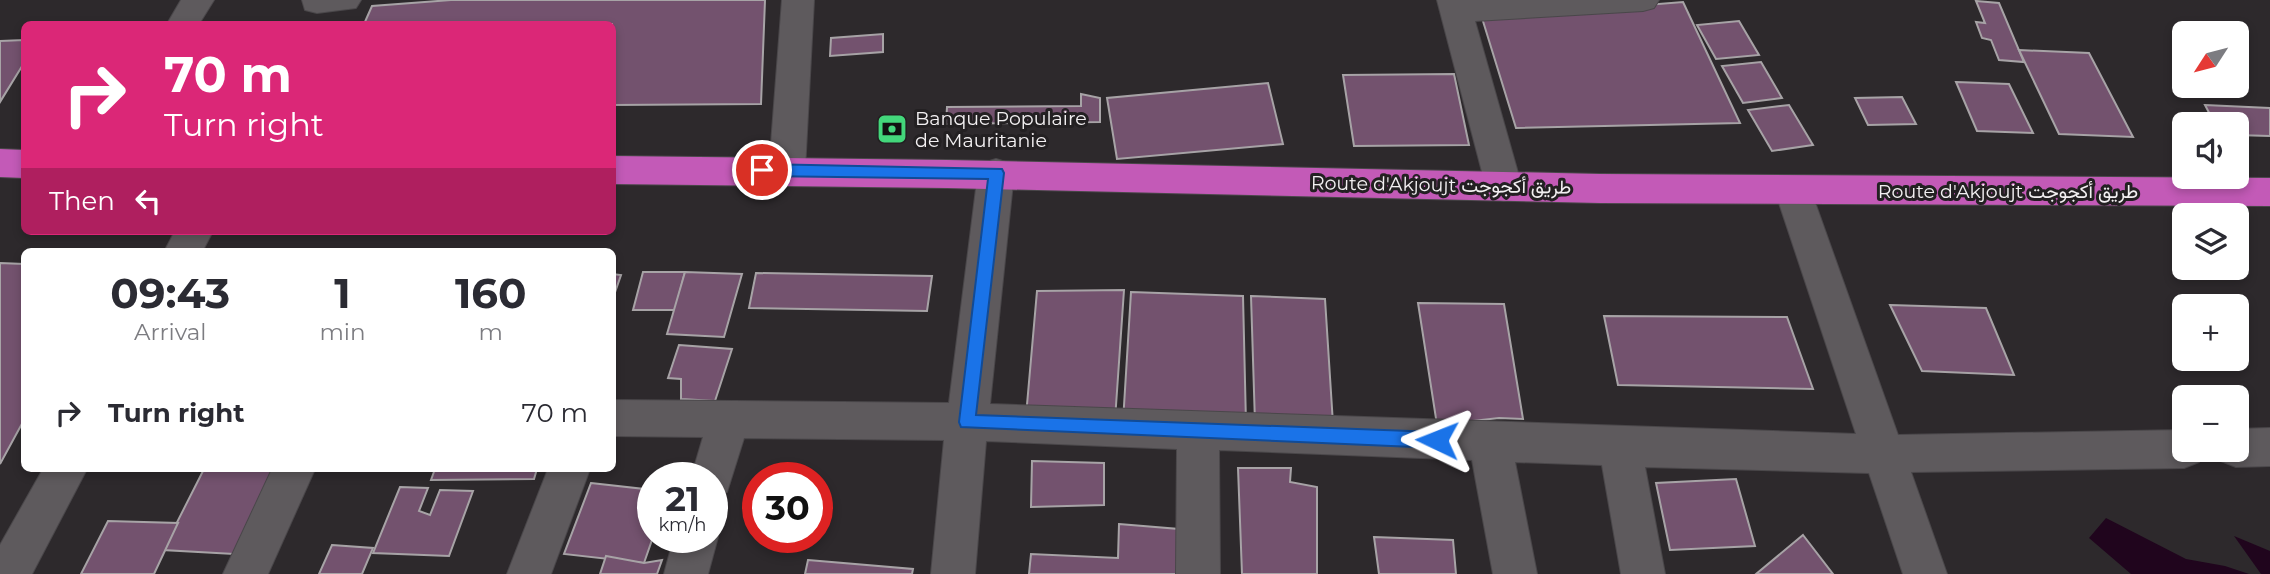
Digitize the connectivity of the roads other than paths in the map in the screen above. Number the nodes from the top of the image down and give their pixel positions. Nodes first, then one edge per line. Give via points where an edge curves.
1 (198, 0) edge
2 (798, 0) edge
3 (1643, 0) edge
4 (1454, 6) edge
5 (185, 21) edge
6 (0, 163) edge
7 (21, 163) edge
8 (616, 170) edge
9 (788, 170) junction
10 (996, 173) junction
11 (1504, 187) junction
12 (1793, 191) junction
13 (2270, 192) edge
14 (616, 418) edge
15 (728, 421) junction
16 (967, 422) junction
17 (1198, 431) junction
18 (1490, 442) junction
19 (1620, 447) junction
20 (2270, 447) edge
21 (2249, 448) edge
22 (2172, 449) edge
23 (1882, 454) junction
24 (716, 462) edge
25 (64, 472) edge
26 (293, 472) edge
27 (568, 472) edge
28 (692, 553) edge
29 (8, 574) edge
30 (245, 574) edge
31 (529, 574) edge
32 (686, 574) edge
33 (953, 574) edge
34 (1198, 574) edge
35 (1515, 574) edge
36 (1643, 574) edge
37 (1925, 574) edge

1 - 5 street
2 - 9 street
3 - 4 street
4 - 11 street
6 - 7 highway
8 - 9 highway, Route d'Akjoujt طريق أكجوجت
9 - 10 highway, Route d'Akjoujt طريق أكجوجت
10 - 11 highway, Route d'Akjoujt طريق أكجوجت
10 - 16 street
11 - 12 highway, Route d'Akjoujt طريق أكجوجت
12 - 13 highway, Route d'Akjoujt طريق أكجوجت
12 - 23 street
14 - 15 street
15 - 16 street
15 - 24 street
16 - 17 street
16 - 33 street
17 - 18 street
17 - 34 street
18 - 19 street
18 - 35 street
19 - 23 street
19 - 36 street
20 - 21 street
22 - 23 street
23 - 37 street
25 - 29 street
26 - 30 street
27 - 31 street
28 - 32 street

